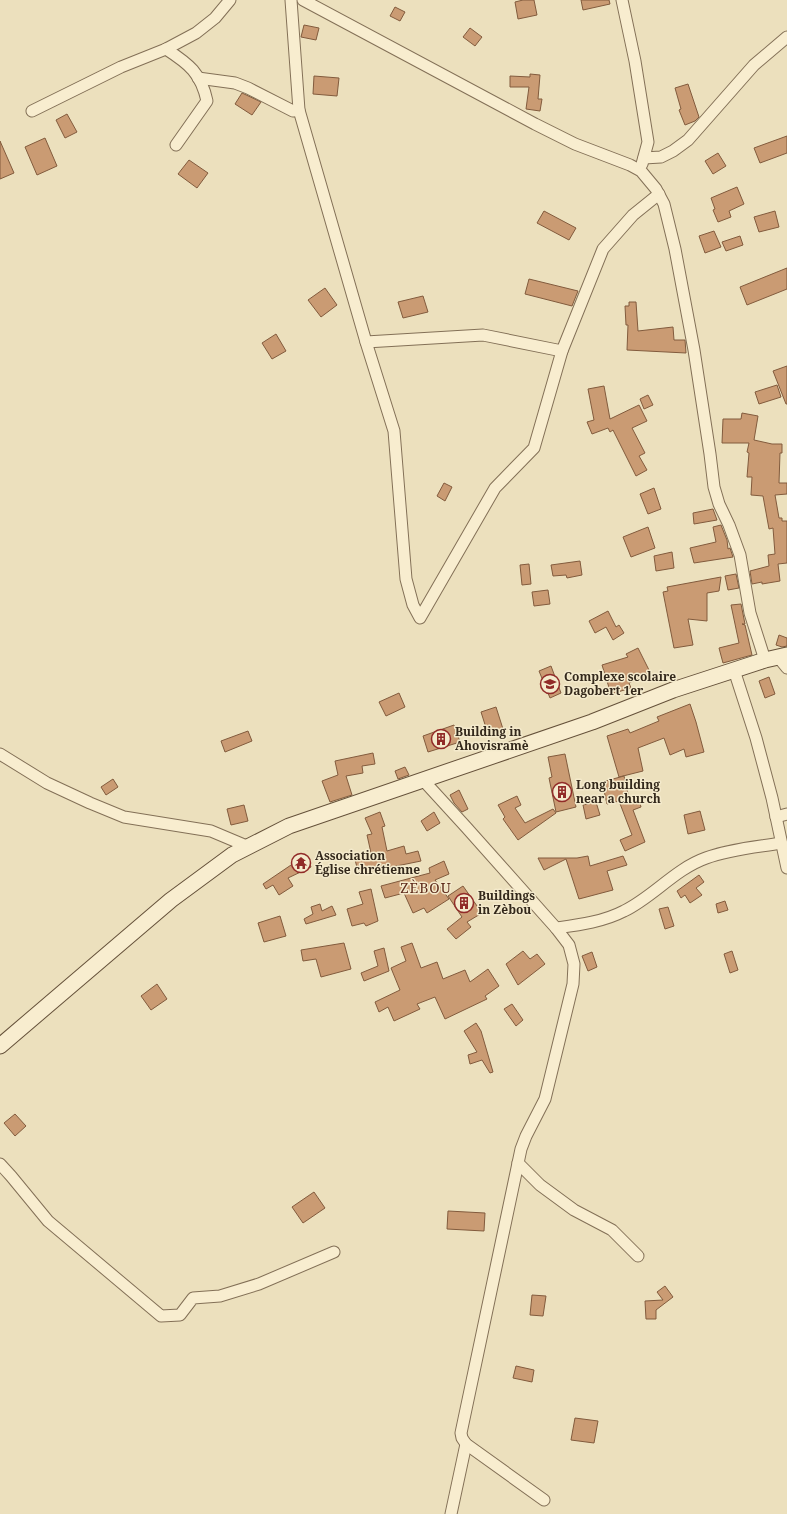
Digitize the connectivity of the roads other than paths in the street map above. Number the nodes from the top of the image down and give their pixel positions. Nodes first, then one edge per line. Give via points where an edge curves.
1 (230, 0) edge
2 (291, 0) edge
3 (303, 0) edge
4 (622, 0) edge
5 (787, 37) edge
6 (166, 50) junction
7 (198, 78) junction
8 (299, 110) junction
9 (32, 111) dead end
10 (176, 145) dead end
11 (644, 158) junction
12 (641, 171) junction
13 (659, 194) junction
14 (366, 342) junction
15 (562, 351) junction
16 (779, 660) edge
17 (734, 670) junction
18 (0, 754) edge
19 (423, 780) junction
20 (787, 814) edge
21 (776, 817) junction
22 (781, 843) junction
23 (249, 847) junction
24 (787, 868) edge
25 (556, 928) junction
26 (0, 1046) edge
27 (518, 1163) junction
28 (0, 1164) edge
29 (334, 1252) dead end
30 (638, 1256) dead end
31 (466, 1444) junction
32 (544, 1500) dead end
33 (451, 1514) edge

1 - 6 street via 215,18
2 - 8 street
3 - 12 street via 535,124 575,144
4 - 11 street via 648,142
5 - 11 street via 754,65 688,140 661,157
6 - 7 street via 186,62
6 - 9 street via 121,67
7 - 8 street via 235,83 293,111
7 - 10 street via 205,90 207,101
8 - 14 street
11 - 12 street
12 - 13 street
13 - 15 street via 634,215 603,249
13 - 16 street via 664,204 678,265 714,488 740,555 750,613
14 - 15 street via 483,335
14 - 15 street via 394,431 406,580 413,605 420,618 495,488 534,448
16 - 17 street
17 - 19 street
17 - 21 street via 756,738
18 - 23 street via 47,783 124,817 211,831
19 - 23 street via 289,826
19 - 25 street
20 - 21 street
21 - 22 street
22 - 24 street
22 - 25 street via 740,849 706,858 690,866 625,911 597,921
23 - 26 street via 226,859 171,900
25 - 27 street via 569,945 574,964 573,984 544,1099 526,1136
27 - 30 street via 540,1185 574,1210 612,1230
27 - 31 street via 461,1433
28 - 29 street via 48,1221 160,1316 180,1314 193,1298 220,1296 259,1284
31 - 32 street
31 - 33 street

